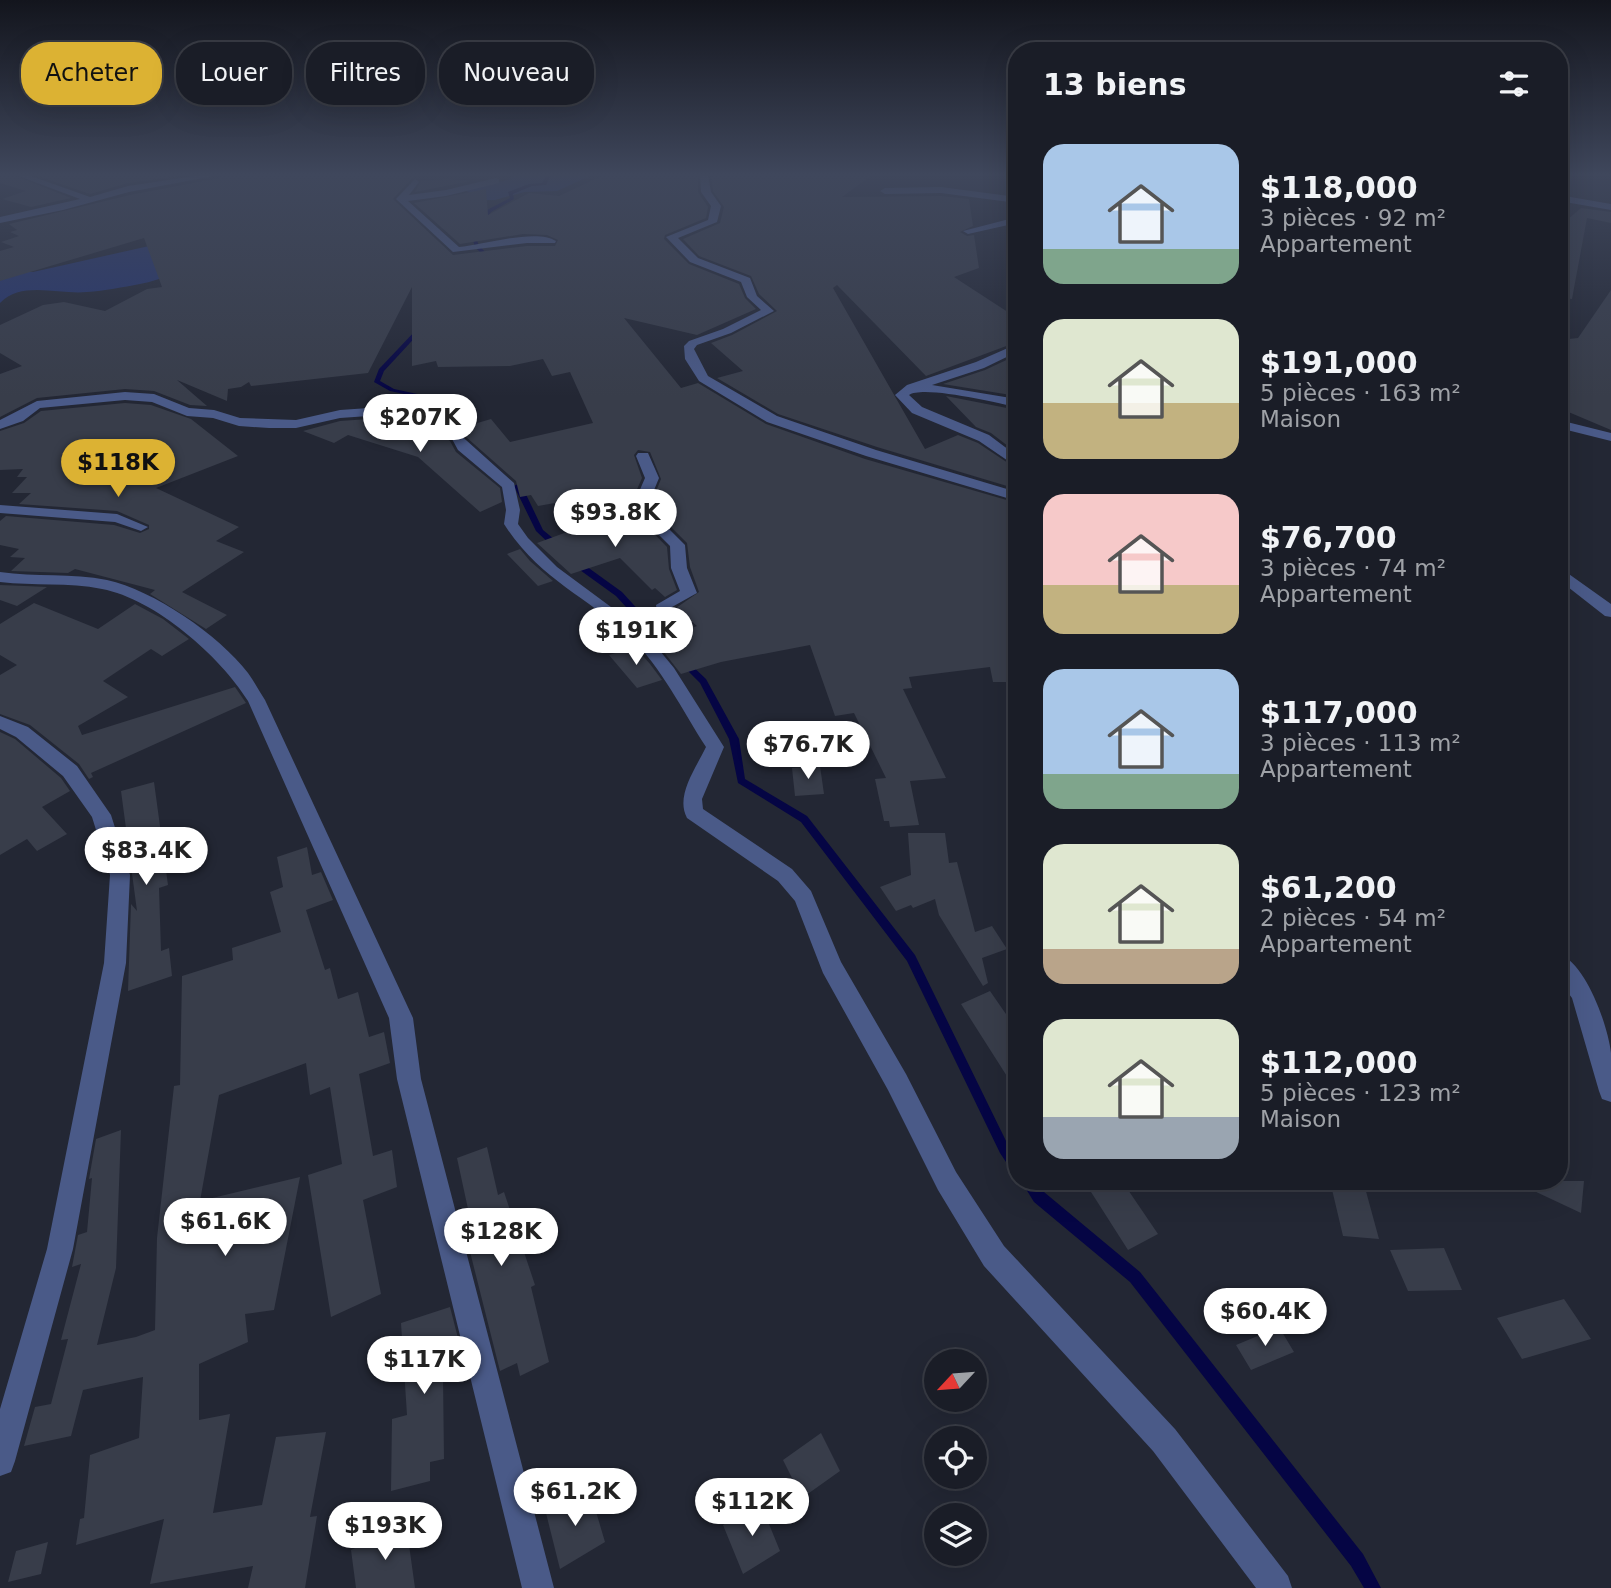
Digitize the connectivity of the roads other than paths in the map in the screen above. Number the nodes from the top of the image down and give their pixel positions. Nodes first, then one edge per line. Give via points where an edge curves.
1 (456, 249) edge
2 (478, 249) edge
3 (683, 249) edge
4 (1008, 351) edge
5 (911, 388) junction
6 (1008, 401) edge
7 (0, 425) edge
8 (1568, 426) edge
9 (1611, 436) edge
10 (643, 456) dead end
11 (1008, 456) edge
12 (1008, 494) edge
13 (0, 509) edge
14 (141, 527) dead end
15 (0, 577) edge
16 (1568, 579) edge
17 (1611, 612) edge
18 (634, 632) junction
19 (0, 722) edge
20 (1568, 975) edge
21 (1611, 1091) edge
22 (0, 1461) edge
23 (538, 1588) edge
24 (1276, 1588) edge

1 - 2 street
3 - 12 street via 694,260 746,280 752,296 768,311 688,348 703,378 772,419
4 - 5 street
5 - 6 street
5 - 11 street via 901,395 917,410 984,438
7 - 18 street via 37,405 125,396 155,398 187,412 239,422 296,424 383,411 442,426 509,486 511,524 523,542
8 - 9 street
10 - 18 street via 652,478 639,508 677,545 679,568 689,593 664,605 666,618 654,635
13 - 14 street via 117,517
15 - 23 street via 104,584 130,591 219,654 256,700 401,1018 409,1079
16 - 17 street
18 - 24 street via 651,650 715,747 692,799 694,813 785,875 804,897 831,966 947,1181 993,1255 1164,1440
19 - 22 street via 22,732 70,771 102,815 120,875 115,963 60,1249
20 - 21 street via 1582,994

